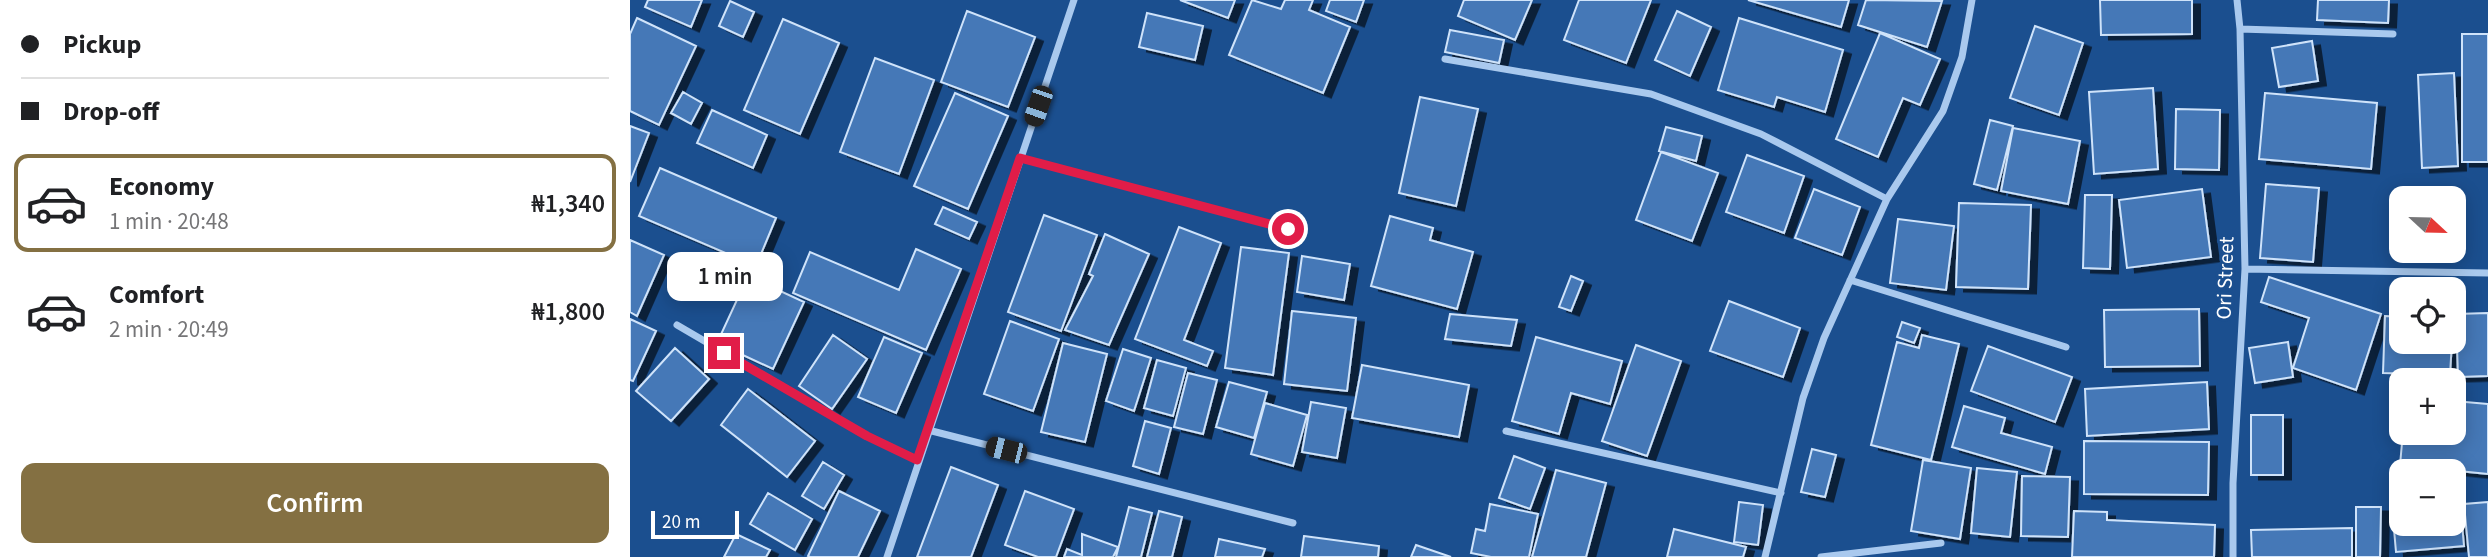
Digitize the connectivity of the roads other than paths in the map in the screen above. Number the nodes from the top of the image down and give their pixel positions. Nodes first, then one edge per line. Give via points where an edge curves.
1 (1074, 0) edge
2 (1972, 0) edge
3 (2237, 0) edge
4 (2240, 29) junction
5 (2393, 34) dead end
6 (1445, 59) dead end
7 (1020, 158) junction
8 (1887, 199) junction
9 (1288, 229) dead end
10 (2245, 269) junction
11 (2488, 274) edge
12 (1850, 280) junction
13 (677, 325) dead end
14 (2066, 347) dead end
15 (928, 430) junction
16 (1506, 431) dead end
17 (917, 460) junction
18 (1781, 493) junction
19 (1293, 523) dead end
20 (1941, 543) dead end
21 (887, 557) edge
22 (1765, 557) edge
23 (1821, 557) edge
24 (2233, 557) edge

1 - 7 street
2 - 8 street via 1962,57 1943,111
3 - 4 street, Ori Street
4 - 5 street
4 - 10 street, Ori Street
6 - 8 street via 1651,94 1761,134
7 - 9 street
7 - 15 street
8 - 12 street
10 - 11 street
10 - 24 street, Ori Street
12 - 14 street
12 - 18 street via 1803,398
13 - 17 street via 867,436
15 - 17 street
15 - 19 street
16 - 18 street
17 - 21 street
18 - 22 street
20 - 23 street

